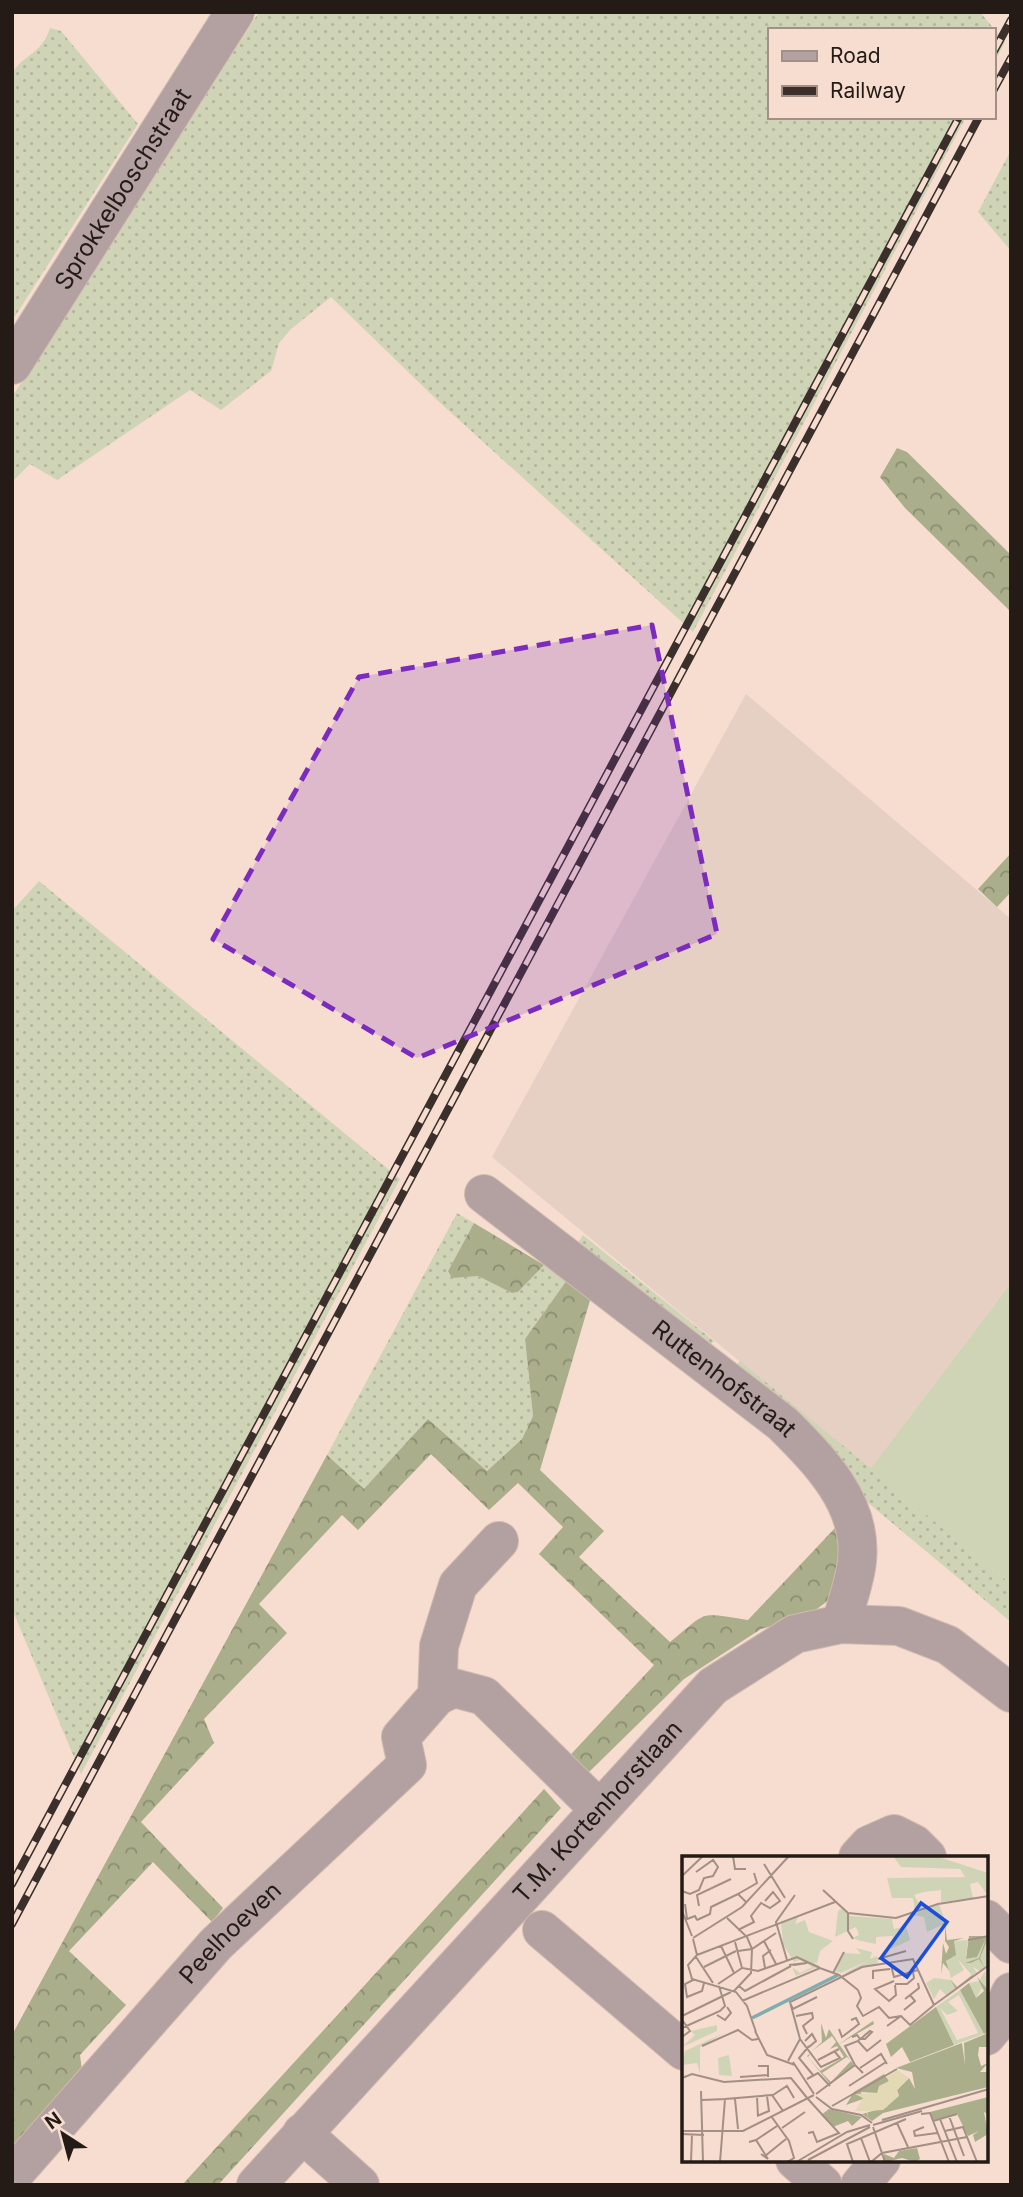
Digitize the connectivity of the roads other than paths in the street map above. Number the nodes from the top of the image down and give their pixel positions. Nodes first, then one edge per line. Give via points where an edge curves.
1 (234, 12) edge
2 (12, 365) edge
3 (484, 1194) dead end
4 (499, 1541) dead end
5 (841, 1624) junction
6 (1011, 1693) edge
7 (437, 1696) junction
8 (599, 1809) junction
9 (859, 1856) edge
10 (926, 1856) edge
11 (988, 1921) edge
12 (542, 1930) dead end
13 (1011, 1944) edge
14 (1011, 1992) edge
15 (988, 2034) edge
16 (682, 2049) edge
17 (302, 2133) junction
18 (797, 2162) edge
19 (879, 2162) edge
20 (12, 2176) edge
21 (256, 2185) edge
22 (360, 2185) edge
23 (823, 2185) edge
24 (860, 2185) edge

1 - 2 street, Sprokkelboschstraat
3 - 5 street, Ruttenhofstraat via 783,1424 827,1467 857,1527 858,1562
4 - 7 street via 458,1585 439,1646
5 - 6 street, T.M. Kortenhorstlaan via 900,1626 948,1646
5 - 8 street, T.M. Kortenhorstlaan via 795,1634 713,1686
7 - 8 street via 454,1688 484,1696
7 - 20 street, Peelhoeven via 401,1737 407,1765 216,1944
8 - 17 street, T.M. Kortenhorstlaan
9 - 10 street via 869,1845 894,1834
11 - 13 street
12 - 16 street
14 - 15 street
17 - 21 street, T.M. Kortenhorstlaan
17 - 22 street
18 - 23 street
19 - 24 street

